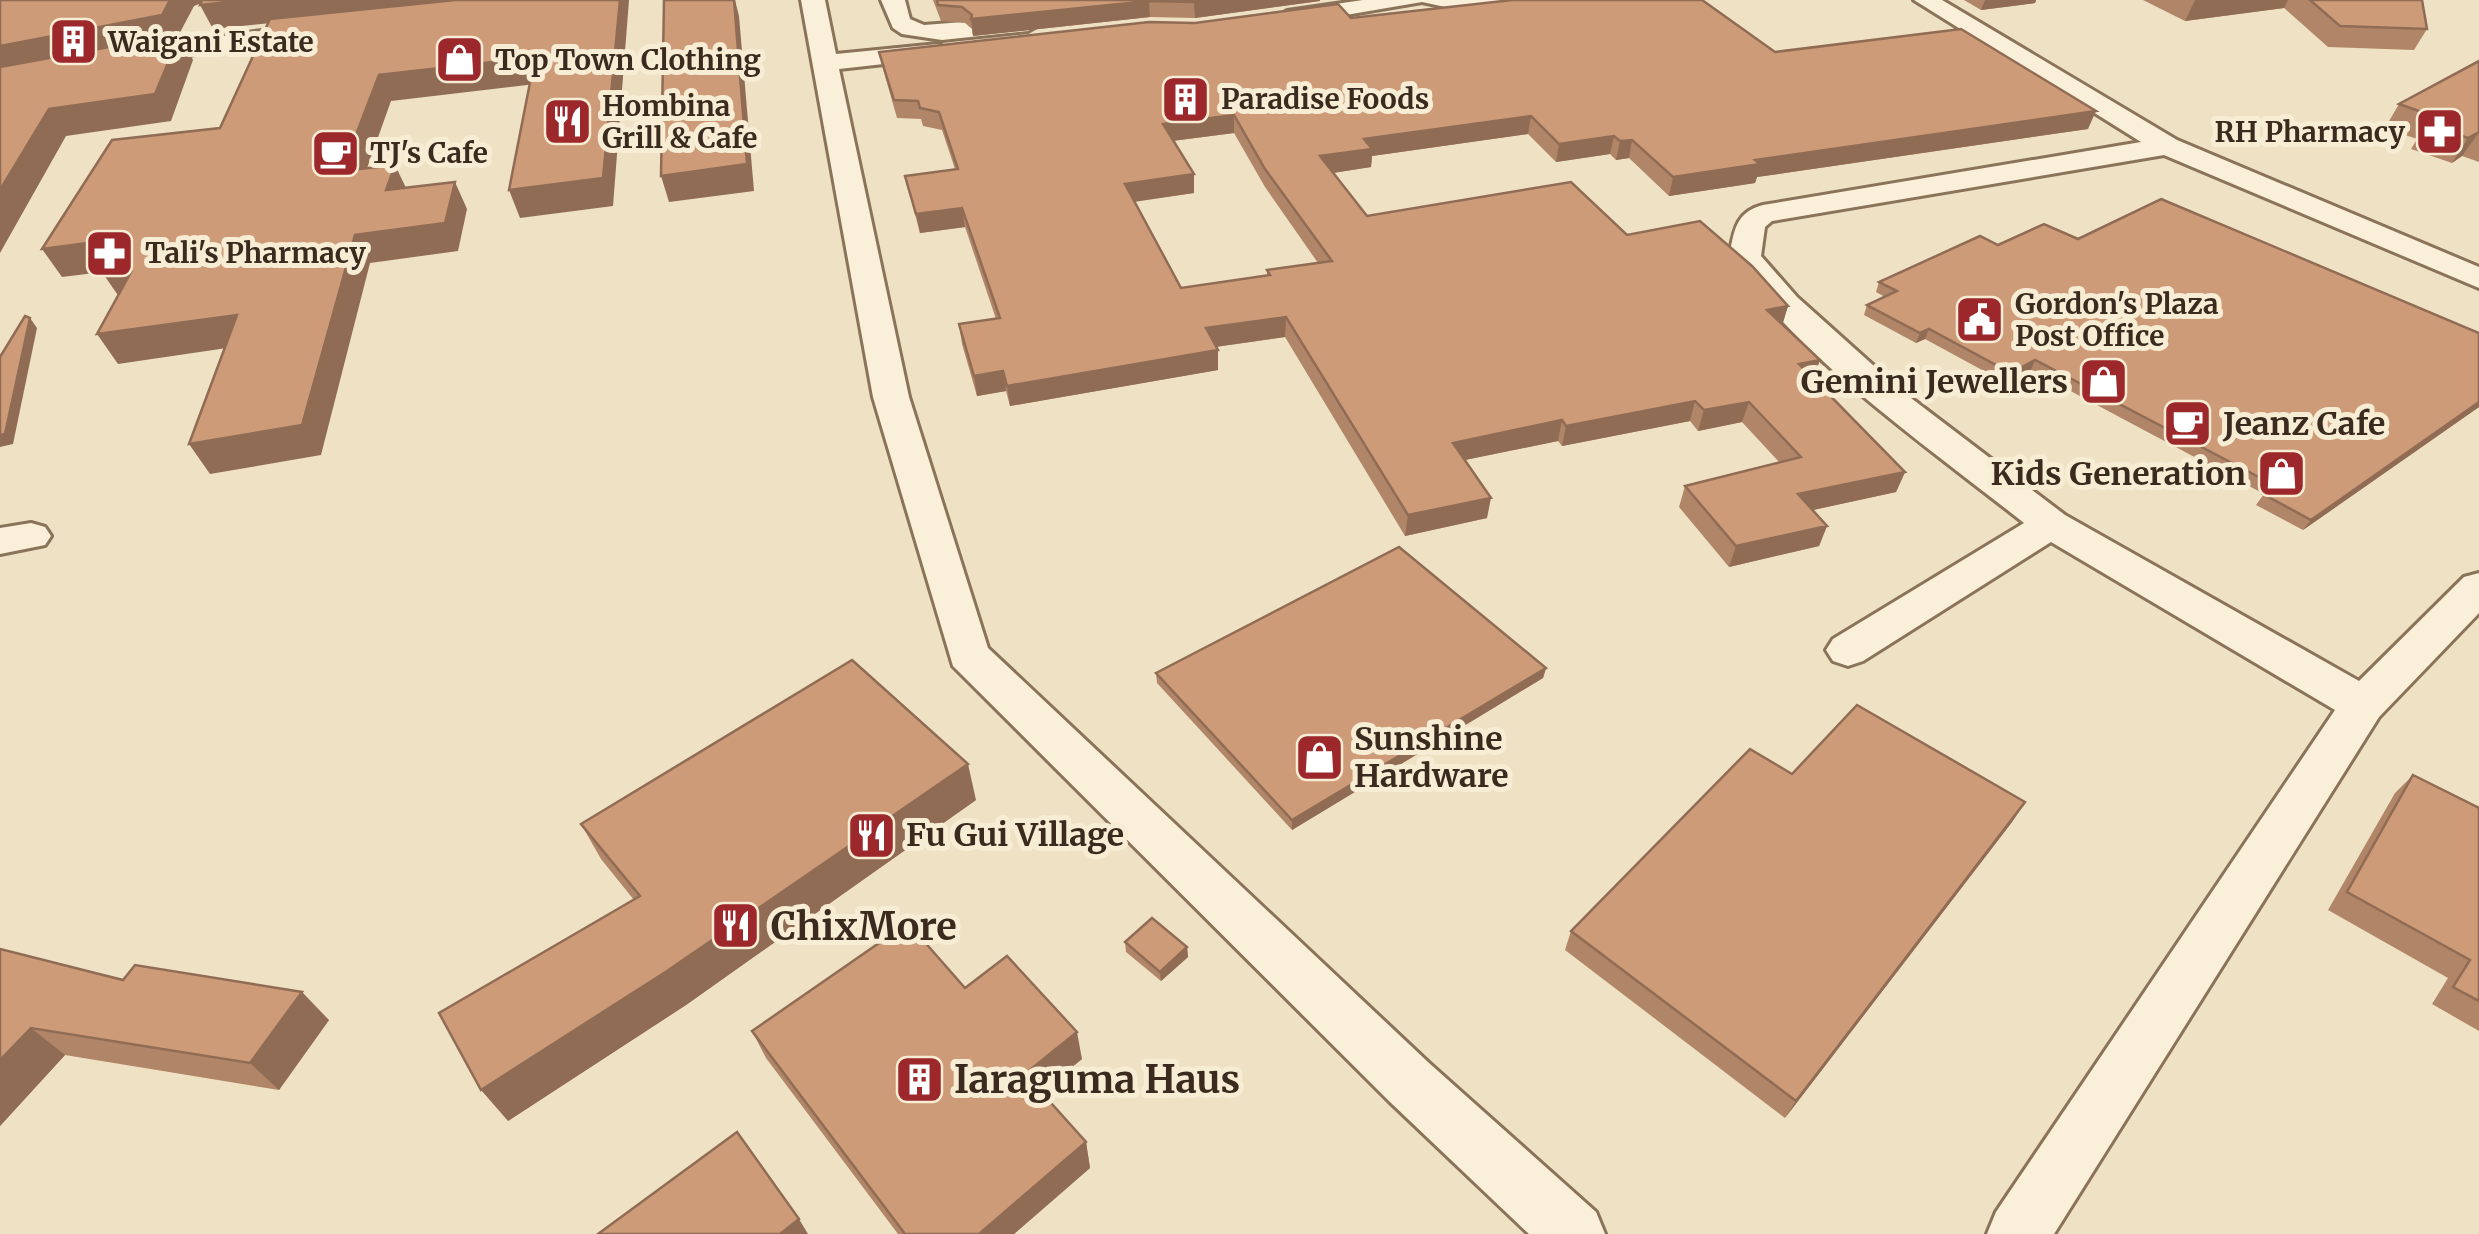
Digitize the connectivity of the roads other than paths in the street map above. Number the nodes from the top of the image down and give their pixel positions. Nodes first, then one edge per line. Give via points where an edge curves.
1 (812, 0) edge
2 (893, 0) edge
3 (1410, 0) edge
4 (1432, 0) edge
5 (1530, 0) edge
6 (1926, 0) edge
7 (204, 12) edge
8 (1269, 20) edge
9 (345, 27) edge
10 (824, 63) junction
11 (2167, 146) junction
12 (2479, 278) edge
13 (2051, 524) junction
14 (2479, 587) edge
15 (1848, 650) dead end
16 (2363, 705) junction
17 (1574, 1234) edge
18 (2018, 1234) edge

1 - 10 street
2 - 10 street via 900,23 913,32 1049,30
3 - 8 street
4 - 5 street via 1478,6
6 - 11 street
7 - 9 street via 178,52 237,38
10 - 17 street via 890,397 968,655
11 - 12 street
11 - 13 street via 1763,214 1750,224 1745,257 1786,304 1890,400
13 - 15 street
13 - 16 street
14 - 16 street
16 - 18 street

